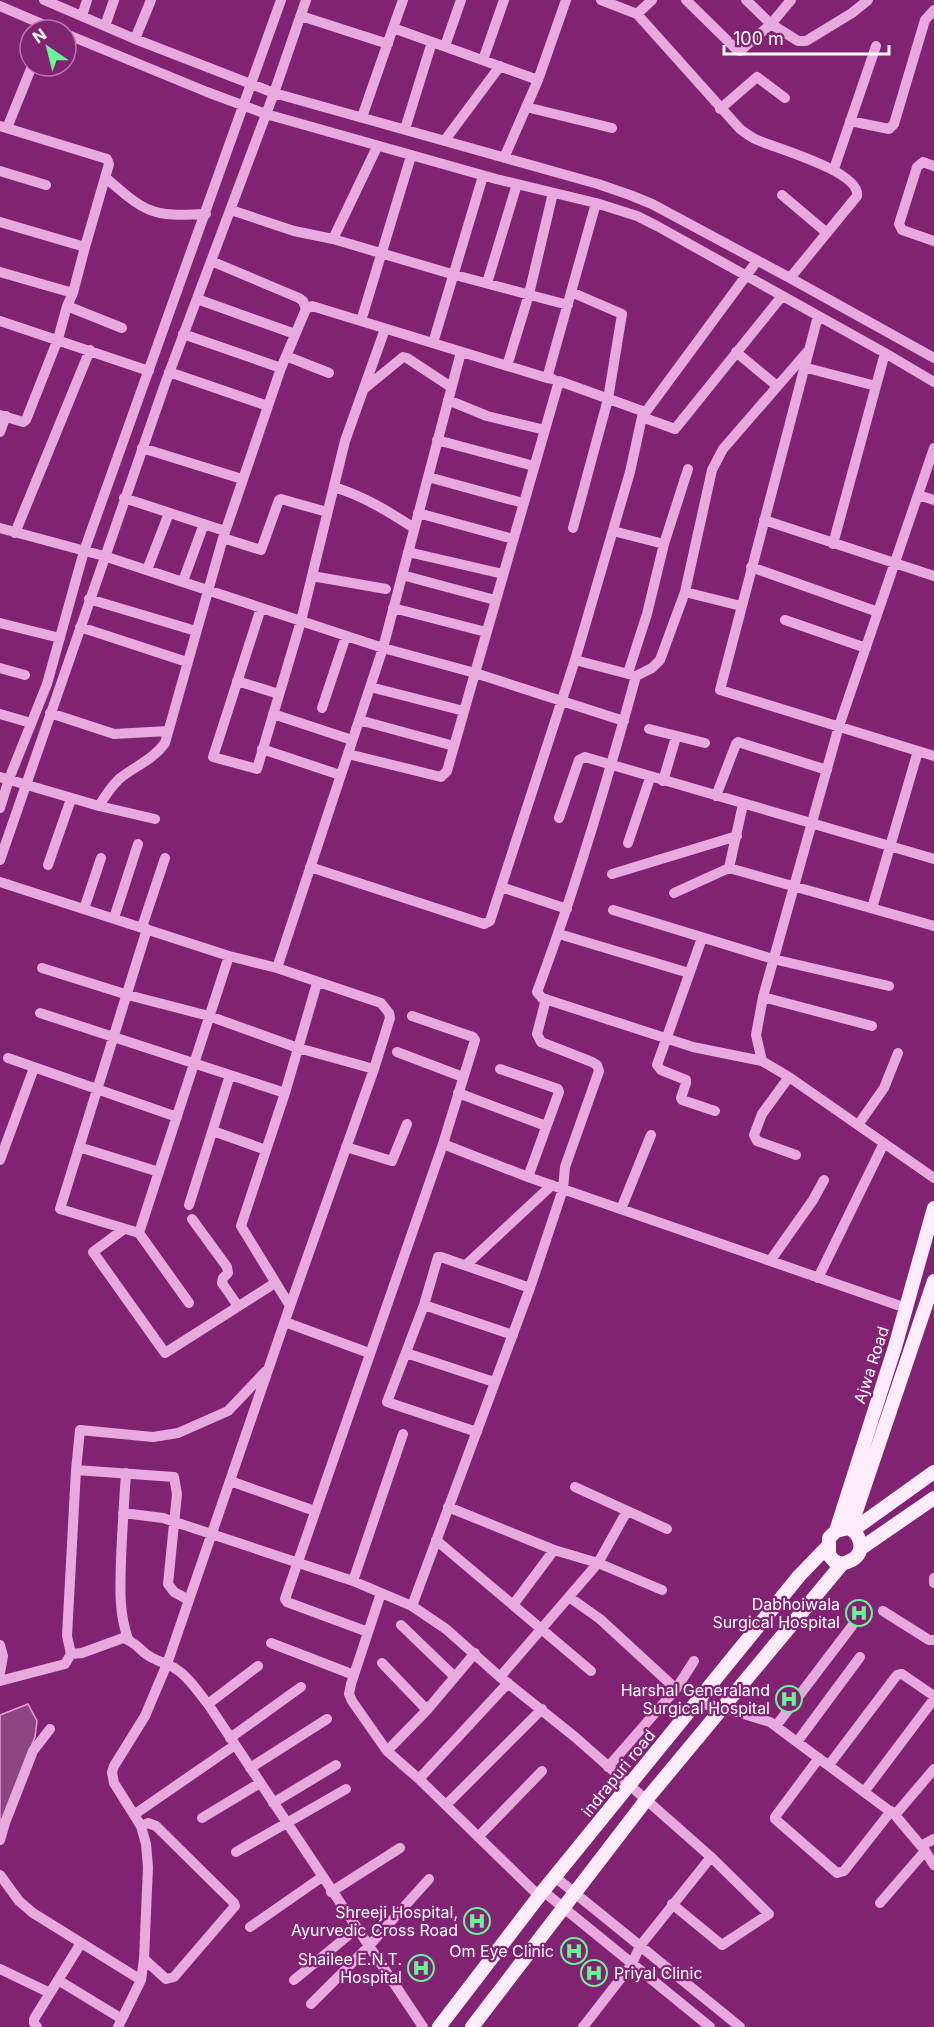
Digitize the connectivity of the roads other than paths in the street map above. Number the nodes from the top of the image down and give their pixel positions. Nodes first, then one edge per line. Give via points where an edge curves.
1 (44, 0) edge
2 (87, 0) edge
3 (114, 0) edge
4 (151, 0) edge
5 (281, 0) edge
6 (306, 0) edge
7 (461, 0) edge
8 (504, 0) edge
9 (566, 0) edge
10 (601, 0) edge
11 (652, 0) edge
12 (686, 0) edge
13 (746, 0) edge
14 (792, 0) edge
15 (868, 0) edge
16 (399, 1) edge
17 (0, 6) edge
18 (934, 10) edge
19 (638, 15) junction
20 (82, 16) junction
21 (301, 16) junction
22 (26, 18) edge
23 (771, 24) junction
24 (105, 26) junction
25 (393, 28) junction
26 (78, 39) edge
27 (135, 39) junction
28 (432, 42) junction
29 (388, 44) junction
30 (446, 46) junction
31 (876, 46) dead end
32 (483, 60) junction
33 (500, 66) junction
34 (26, 78) edge
35 (538, 80) junction
36 (252, 84) junction
37 (274, 93) junction
38 (785, 98) dead end
39 (244, 106) junction
40 (526, 107) junction
41 (720, 109) junction
42 (266, 114) junction
43 (362, 117) junction
44 (850, 121) junction
45 (4, 127) edge
46 (612, 128) dead end
47 (405, 129) junction
48 (445, 140) junction
49 (377, 147) junction
50 (411, 156) junction
51 (504, 158) junction
52 (934, 166) edge
53 (834, 169) junction
54 (0, 171) edge
55 (483, 176) junction
56 (105, 177) junction
57 (517, 184) junction
58 (46, 185) dead end
59 (554, 193) junction
60 (782, 195) dead end
61 (596, 203) junction
62 (231, 210) junction
63 (206, 214) junction
64 (0, 222) edge
65 (827, 233) junction
66 (333, 239) junction
67 (934, 241) edge
68 (84, 247) junction
69 (382, 254) junction
70 (212, 261) junction
71 (757, 261) junction
72 (0, 272) edge
73 (455, 275) junction
74 (746, 276) junction
75 (790, 278) junction
76 (487, 283) junction
77 (572, 292) junction
78 (73, 293) junction
79 (529, 294) junction
80 (782, 296) junction
81 (197, 298) junction
82 (568, 304) junction
83 (67, 306) junction
84 (306, 309) junction
85 (818, 316) junction
86 (0, 321) edge
87 (362, 321) junction
88 (122, 328) dead end
89 (385, 329) junction
90 (183, 334) junction
91 (295, 334) junction
92 (58, 339) junction
93 (433, 343) junction
94 (90, 350) junction
95 (808, 351) junction
96 (461, 352) junction
97 (736, 352) junction
98 (885, 353) junction
99 (286, 356) junction
100 (934, 358) edge
101 (507, 366) junction
102 (803, 367) junction
103 (281, 368) junction
104 (149, 371) junction
105 (169, 372) junction
106 (329, 373) dead end
107 (547, 378) junction
108 (559, 381) junction
109 (934, 382) edge
110 (777, 386) junction
111 (876, 386) junction
112 (451, 387) junction
113 (364, 390) junction
114 (608, 399) junction
115 (448, 400) junction
116 (268, 406) junction
117 (643, 415) junction
118 (3, 416) edge
119 (544, 430) junction
120 (0, 432) edge
121 (437, 440) junction
122 (142, 448) junction
123 (934, 448) edge
124 (534, 466) junction
125 (688, 469) dead end
126 (428, 477) junction
127 (242, 479) junction
128 (334, 487) junction
129 (918, 495) junction
130 (124, 498) junction
131 (934, 500) edge
132 (523, 503) junction
133 (327, 512) junction
134 (169, 513) junction
135 (418, 513) junction
136 (764, 520) junction
137 (204, 524) junction
138 (0, 528) edge
139 (414, 528) junction
140 (573, 528) dead end
141 (613, 531) junction
142 (15, 533) junction
143 (224, 535) junction
144 (513, 539) junction
145 (664, 544) junction
146 (833, 544) junction
147 (84, 551) junction
148 (408, 552) junction
149 (104, 556) junction
150 (895, 564) junction
151 (751, 567) junction
152 (147, 570) junction
153 (503, 574) junction
154 (402, 575) junction
155 (312, 576) junction
156 (934, 576) edge
157 (183, 581) junction
158 (207, 589) junction
159 (386, 589) dead end
160 (685, 592) junction
161 (89, 599) junction
162 (495, 600) junction
163 (741, 606) junction
164 (261, 608) junction
165 (393, 608) junction
166 (878, 612) junction
167 (785, 620) dead end
168 (301, 621) junction
169 (0, 623) edge
170 (80, 627) junction
171 (196, 631) junction
172 (486, 632) junction
173 (346, 636) junction
174 (60, 638) junction
175 (382, 648) junction
176 (866, 648) junction
177 (575, 660) junction
178 (187, 662) junction
179 (0, 668) edge
180 (475, 672) junction
181 (632, 674) junction
182 (25, 675) dead end
183 (237, 681) junction
184 (370, 687) junction
185 (279, 694) junction
186 (562, 700) junction
187 (322, 708) dead end
188 (464, 711) junction
189 (50, 713) junction
190 (0, 714) edge
191 (273, 714) junction
192 (359, 720) junction
193 (624, 721) junction
194 (31, 723) junction
195 (839, 726) junction
196 (649, 729) dead end
197 (168, 731) junction
198 (676, 737) junction
199 (352, 740) junction
200 (705, 744) dead end
201 (454, 746) junction
202 (262, 749) junction
203 (918, 751) junction
204 (348, 754) junction
205 (934, 756) edge
206 (611, 766) junction
207 (827, 770) junction
208 (340, 776) junction
209 (4, 778) edge
210 (650, 778) junction
211 (663, 781) junction
212 (26, 784) junction
213 (716, 796) junction
214 (71, 799) junction
215 (743, 804) junction
216 (99, 806) junction
217 (0, 808) edge
218 (559, 818) dead end
219 (155, 819) dead end
220 (812, 824) junction
221 (737, 836) junction
222 (628, 843) dead end
223 (138, 844) dead end
224 (891, 846) junction
225 (101, 858) dead end
226 (165, 858) dead end
227 (934, 859) edge
228 (0, 860) edge
229 (48, 865) dead end
230 (310, 867) junction
231 (729, 868) junction
232 (612, 874) dead end
233 (0, 882) edge
234 (501, 887) junction
235 (793, 887) junction
236 (674, 893) dead end
237 (872, 908) junction
238 (84, 909) junction
239 (567, 909) junction
240 (613, 910) dead end
241 (114, 918) junction
242 (934, 926) edge
243 (145, 928) junction
244 (559, 934) junction
245 (702, 938) junction
246 (229, 956) junction
247 (773, 959) junction
248 (42, 968) dead end
249 (277, 968) junction
250 (689, 974) junction
251 (317, 983) junction
252 (889, 986) dead end
253 (128, 994) junction
254 (763, 997) junction
255 (546, 999) junction
256 (40, 1013) dead end
257 (209, 1016) junction
258 (412, 1016) dead end
259 (872, 1026) dead end
260 (114, 1037) junction
261 (666, 1038) junction
262 (298, 1048) junction
263 (397, 1052) dead end
264 (898, 1053) dead end
265 (8, 1058) dead end
266 (762, 1061) junction
267 (194, 1063) junction
268 (34, 1068) junction
269 (500, 1068) dead end
270 (375, 1069) junction
271 (230, 1075) junction
272 (463, 1077) junction
273 (789, 1077) junction
274 (98, 1088) junction
275 (285, 1093) junction
276 (458, 1093) junction
277 (715, 1111) dead end
278 (177, 1117) junction
279 (407, 1124) dead end
280 (858, 1125) junction
281 (546, 1126) junction
282 (213, 1131) junction
283 (651, 1134) dead end
284 (884, 1143) junction
285 (444, 1144) junction
286 (79, 1147) junction
287 (346, 1147) junction
288 (266, 1150) junction
289 (796, 1155) dead end
290 (0, 1160) edge
291 (159, 1172) junction
292 (528, 1177) junction
293 (934, 1178) edge
294 (824, 1180) dead end
295 (552, 1185) junction
296 (563, 1189) junction
297 (189, 1205) dead end
298 (934, 1208) edge
299 (621, 1209) junction
300 (192, 1219) dead end
301 (124, 1229) junction
302 (139, 1233) junction
303 (770, 1261) junction
304 (466, 1265) junction
305 (818, 1278) junction
306 (934, 1281) edge
307 (276, 1282) junction
308 (530, 1288) junction
309 (189, 1303) dead end
310 (424, 1305) junction
311 (238, 1306) junction
312 (290, 1306) junction
313 (906, 1308) junction
314 (285, 1322) junction
315 (513, 1335) junction
316 (369, 1353) junction
317 (406, 1353) junction
318 (268, 1369) junction
319 (494, 1382) junction
320 (477, 1432) junction
321 (403, 1434) dead end
322 (76, 1470) junction
323 (934, 1472) edge
324 (126, 1473) junction
325 (230, 1481) junction
326 (575, 1487) dead end
327 (934, 1498) edge
328 (448, 1508) junction
329 (315, 1511) junction
330 (627, 1511) junction
331 (123, 1513) junction
332 (173, 1522) junction
333 (667, 1529) dead end
334 (852, 1529) junction
335 (836, 1531) junction
336 (211, 1534) junction
337 (436, 1540) junction
338 (828, 1546) junction
339 (860, 1549) junction
340 (554, 1550) junction
341 (297, 1563) junction
342 (598, 1563) junction
343 (842, 1564) junction
344 (934, 1578) edge
345 (353, 1581) junction
346 (934, 1583) edge
347 (662, 1590) dead end
348 (381, 1593) junction
349 (569, 1597) junction
350 (189, 1600) junction
351 (513, 1605) junction
352 (412, 1606) junction
353 (883, 1611) dead end
354 (401, 1625) dead end
355 (852, 1626) dead end
356 (542, 1629) junction
357 (368, 1632) junction
358 (128, 1639) junction
359 (934, 1640) edge
360 (271, 1643) dead end
361 (0, 1645) edge
362 (475, 1653) junction
363 (71, 1654) junction
364 (860, 1657) dead end
365 (694, 1661) dead end
366 (382, 1663) dead end
367 (167, 1664) junction
368 (258, 1666) dead end
369 (591, 1671) dead end
370 (0, 1672) edge
371 (354, 1675) junction
372 (455, 1677) junction
373 (504, 1680) junction
374 (0, 1681) edge
375 (301, 1687) dead end
376 (676, 1689) junction
377 (934, 1698) edge
378 (696, 1703) junction
379 (208, 1704) junction
380 (721, 1707) junction
381 (542, 1709) junction
382 (428, 1710) junction
383 (327, 1719) dead end
384 (776, 1726) junction
385 (50, 1729) dead end
386 (232, 1741) junction
387 (797, 1742) junction
388 (387, 1751) junction
389 (819, 1758) junction
390 (336, 1765) dead end
391 (829, 1765) junction
392 (608, 1767) junction
393 (250, 1768) junction
394 (934, 1769) edge
395 (542, 1771) dead end
396 (419, 1779) junction
397 (260, 1783) junction
398 (630, 1786) junction
399 (346, 1789) dead end
400 (864, 1792) junction
401 (646, 1800) junction
402 (273, 1803) junction
403 (446, 1805) junction
404 (893, 1813) junction
405 (135, 1814) junction
406 (202, 1818) dead end
407 (286, 1823) junction
408 (141, 1826) junction
409 (478, 1837) junction
410 (934, 1839) edge
411 (0, 1840) edge
412 (400, 1848) dead end
413 (923, 1849) junction
414 (236, 1852) dead end
415 (711, 1857) junction
416 (934, 1865) edge
417 (0, 1875) edge
418 (322, 1877) junction
419 (555, 1877) junction
420 (429, 1879) dead end
421 (332, 1892) junction
422 (574, 1892) junction
423 (541, 1894) junction
424 (880, 1903) dead end
425 (672, 1904) junction
426 (563, 1908) junction
427 (250, 1927) dead end
428 (356, 1929) junction
429 (81, 1942) junction
430 (640, 1946) junction
431 (368, 1947) junction
432 (144, 1959) junction
433 (632, 1964) junction
434 (0, 1969) edge
435 (58, 1980) junction
436 (141, 1980) junction
437 (294, 1980) dead end
438 (50, 1993) junction
439 (311, 2004) dead end
440 (120, 2023) edge
441 (37, 2027) edge
442 (423, 2027) edge
443 (439, 2027) edge
444 (472, 2027) edge
445 (583, 2027) edge
446 (710, 2027) edge
447 (740, 2027) edge

1 - 20 street
2 - 20 street
3 - 24 street
4 - 27 street
5 - 36 street
6 - 21 street
7 - 30 street
8 - 32 street
9 - 35 street
10 - 19 street
11 - 19 street
12 - 23 street via 740,51
13 - 23 street
14 - 23 street
15 - 23 street via 806,41 798,41
16 - 25 street
17 - 22 street
18 - 44 street via 925,20 894,124 889,129
19 - 41 street
20 - 24 street
21 - 29 street
21 - 37 street
24 - 27 street
25 - 28 street
25 - 29 street
26 - 39 street
27 - 36 street
28 - 30 street
28 - 47 street
29 - 43 street
30 - 32 street
31 - 44 street
32 - 33 street
33 - 35 street
33 - 48 street
34 - 45 street
35 - 40 street
36 - 37 street
36 - 39 street
37 - 42 street
37 - 43 street
38 - 41 street via 757,77
39 - 42 street
39 - 63 street
40 - 46 street
40 - 51 street
41 - 53 street via 757,140
42 - 49 street
42 - 62 street
43 - 47 street
44 - 53 street
45 - 56 street via 107,159
47 - 48 street
48 - 51 street
49 - 50 street
49 - 66 street
50 - 55 street
50 - 69 street
51 - 71 street via 630,195
52 - 67 street via 923,162 917,166 899,224 902,230
53 - 65 street via 858,192
54 - 58 street
55 - 57 street
55 - 73 street
56 - 63 street via 133,202 154,213
56 - 68 street
57 - 59 street
57 - 76 street
59 - 61 street
59 - 79 street
60 - 65 street
61 - 74 street via 657,225
61 - 77 street
62 - 66 street
62 - 70 street
63 - 104 street
64 - 68 street
65 - 75 street
66 - 69 street
68 - 78 street
69 - 73 street
69 - 87 street
70 - 81 street
70 - 84 street via 299,298
71 - 74 street
71 - 75 street
72 - 78 street
73 - 76 street
73 - 93 street
74 - 80 street
74 - 117 street
75 - 100 street
76 - 79 street
77 - 82 street
77 - 114 street via 622,314
78 - 83 street
79 - 82 street
79 - 101 street
80 - 85 street
80 - 97 street
81 - 90 street
81 - 91 street
82 - 107 street
83 - 88 street
83 - 92 street
84 - 87 street via 312,306
84 - 91 street
85 - 95 street
85 - 98 street
86 - 92 street
87 - 89 street
89 - 93 street
89 - 113 street
90 - 103 street
90 - 105 street
91 - 99 street
92 - 94 street
92 - 118 street via 26,420
93 - 96 street
94 - 104 street
94 - 142 street
95 - 102 street
95 - 110 street
96 - 101 street
96 - 112 street
97 - 110 street
97 - 117 street via 675,429
98 - 109 street
98 - 111 street
99 - 103 street
99 - 106 street
101 - 107 street
102 - 111 street
102 - 136 street
103 - 116 street
104 - 147 street
105 - 116 street
105 - 122 street
107 - 108 street
108 - 114 street
108 - 119 street
110 - 160 street via 723,449 712,470
111 - 146 street
112 - 113 street via 403,357
112 - 115 street
113 - 128 street via 345,441
114 - 117 street
114 - 140 street
115 - 119 street via 487,416
115 - 121 street
116 - 127 street
117 - 141 street
118 - 120 street
119 - 124 street
121 - 124 street
121 - 126 street
122 - 127 street
122 - 130 street
123 - 129 street
124 - 132 street
125 - 145 street
126 - 132 street
126 - 135 street
127 - 143 street
128 - 133 street
128 - 139 street via 371,501
129 - 131 street
129 - 150 street
130 - 134 street
130 - 149 street
132 - 144 street
133 - 143 street via 279,500 258,551
133 - 155 street
134 - 137 street
134 - 152 street
135 - 139 street
135 - 144 street
136 - 146 street
136 - 151 street
137 - 143 street
137 - 157 street
138 - 142 street
139 - 148 street
141 - 145 street
141 - 177 street
142 - 147 street
143 - 158 street
144 - 153 street
145 - 181 street
146 - 150 street
147 - 149 street
147 - 174 street
148 - 153 street
148 - 154 street
149 - 152 street
149 - 161 street
150 - 156 street
150 - 166 street
151 - 163 street
151 - 166 street
152 - 157 street
153 - 162 street
154 - 162 street
154 - 165 street
155 - 159 street
155 - 168 street
157 - 158 street
158 - 164 street
158 - 171 street
160 - 163 street
160 - 181 street via 660,660 652,668
161 - 170 street
161 - 171 street
162 - 172 street
163 - 195 street via 720,690
164 - 168 street
164 - 183 street
165 - 172 street
165 - 175 street
166 - 176 street
167 - 176 street
168 - 173 street
168 - 185 street
169 - 174 street
170 - 178 street
170 - 189 street
171 - 178 street
172 - 180 street
173 - 175 street
173 - 187 street
174 - 194 street
175 - 180 street
175 - 184 street
176 - 195 street
177 - 181 street
177 - 186 street
178 - 197 street
179 - 182 street
180 - 186 street
180 - 188 street
181 - 193 street
183 - 185 street
183 - 202 street via 213,756 257,769
184 - 188 street
184 - 192 street
185 - 191 street
186 - 193 street
186 - 234 street
188 - 201 street
189 - 197 street via 114,734
189 - 212 street
190 - 194 street
191 - 199 street
191 - 202 street
192 - 199 street
192 - 201 street
193 - 206 street
194 - 209 street
195 - 203 street
195 - 207 street
196 - 198 street
197 - 216 street via 159,751 110,788
198 - 200 street
198 - 211 street
199 - 204 street
201 - 204 street via 447,771 441,777
202 - 208 street
203 - 205 street
203 - 224 street
204 - 208 street
206 - 210 street
206 - 218 street via 585,757 579,760
206 - 239 street
207 - 213 street via 738,742
207 - 220 street
208 - 230 street
209 - 212 street
209 - 217 street
210 - 211 street
210 - 222 street
211 - 213 street
212 - 214 street
212 - 228 street
213 - 215 street
214 - 216 street
214 - 229 street
215 - 220 street
215 - 221 street
216 - 219 street
220 - 224 street
220 - 235 street
221 - 231 street
221 - 232 street
223 - 241 street
224 - 227 street
224 - 237 street
225 - 238 street
226 - 243 street
230 - 234 street via 484,924 490,921
230 - 249 street
231 - 235 street
231 - 236 street
233 - 238 street
234 - 239 street
235 - 237 street
235 - 247 street
237 - 242 street
238 - 241 street
239 - 244 street
240 - 245 street
241 - 243 street
243 - 246 street
243 - 253 street
244 - 250 street
244 - 255 street via 537,992
245 - 247 street
245 - 250 street
246 - 249 street
246 - 257 street
247 - 252 street
247 - 254 street
248 - 253 street
249 - 251 street
250 - 261 street
251 - 262 street
251 - 270 street via 386,1006 389,1024
253 - 257 street
253 - 260 street
254 - 259 street
254 - 266 street via 756,1035
255 - 261 street
255 - 296 street via 537,1034 542,1042 592,1062 599,1071 565,1167
256 - 260 street
257 - 262 street
257 - 267 street
258 - 272 street via 474,1038
260 - 267 street
260 - 274 street
261 - 266 street
261 - 277 street via 658,1068 686,1080 682,1100
262 - 270 street
262 - 275 street
263 - 272 street
264 - 280 street via 884,1088
265 - 268 street
266 - 273 street
267 - 271 street
267 - 278 street
268 - 274 street
268 - 290 street
269 - 281 street via 558,1089
270 - 287 street
271 - 275 street
271 - 282 street
272 - 276 street
273 - 280 street
273 - 289 street via 762,1114 754,1135 757,1140
274 - 278 street
274 - 286 street
275 - 288 street
276 - 281 street
276 - 285 street
278 - 291 street
279 - 287 street via 392,1161
280 - 284 street
281 - 292 street
282 - 288 street
282 - 297 street
283 - 299 street
284 - 293 street
284 - 305 street
285 - 292 street
285 - 316 street
286 - 291 street
286 - 301 street via 60,1209
287 - 312 street
288 - 307 street via 241,1226
291 - 302 street
292 - 295 street
294 - 303 street
295 - 296 street
295 - 304 street
296 - 299 street
296 - 308 street
298 - 313 main road, Ajwa Road
299 - 303 street
300 - 311 street via 227,1267 222,1283
301 - 302 street
301 - 311 street via 93,1251 165,1353
302 - 309 street
303 - 305 street
304 - 308 street
304 - 310 street via 438,1257
305 - 313 street
306 - 334 main road, Ajwa Road
307 - 311 street
307 - 312 street
308 - 315 street
310 - 315 street
310 - 317 street
312 - 314 street
313 - 335 main road, Ajwa Road
314 - 316 street
314 - 318 street
315 - 319 street
316 - 329 street
317 - 319 street
317 - 320 street via 387,1403
318 - 322 street via 228,1411 178,1433 153,1437 80,1430
318 - 325 street
319 - 320 street
320 - 328 street
321 - 345 street
322 - 324 street
322 - 363 street via 67,1636
323 - 334 main road
324 - 331 street
324 - 332 street via 174,1477 177,1494
325 - 329 street
325 - 336 street
326 - 330 street
327 - 339 main road
328 - 337 street
328 - 340 street
329 - 341 street
330 - 333 street
330 - 342 street
331 - 332 street
331 - 358 street via 120,1605
332 - 336 street
332 - 350 street via 168,1584
334 - 335 main road
334 - 339 main road
335 - 338 main road
336 - 341 street
336 - 350 street
337 - 351 street
337 - 352 street
338 - 343 main road via 829,1555
338 - 378 main road, indrapuri road
339 - 343 main road via 852,1560
340 - 342 street
340 - 351 street
341 - 345 street
341 - 357 street via 285,1595 287,1602
342 - 347 street
342 - 349 street
343 - 380 main road
344 - 346 street
345 - 348 street
348 - 352 street
348 - 357 street
349 - 356 street
349 - 376 street via 600,1619
350 - 367 street
351 - 356 street
352 - 362 street
353 - 359 street
354 - 372 street
355 - 384 street
356 - 369 street
356 - 373 street
357 - 371 street
358 - 363 street
358 - 367 street via 147,1655
360 - 371 street
361 - 370 street
362 - 372 street
362 - 373 street
363 - 374 street via 65,1664
364 - 387 street
365 - 376 street
366 - 382 street
367 - 379 street via 186,1677
367 - 405 street via 145,1716 112,1772 114,1783
368 - 379 street
371 - 388 street via 349,1694 352,1701
372 - 382 street
373 - 381 street
373 - 396 street
375 - 386 street
376 - 392 street
377 - 391 street via 902,1674 897,1675
377 - 400 street
378 - 380 street
378 - 398 main road, indrapuri road
379 - 386 street
380 - 384 street
380 - 401 main road
381 - 392 street
381 - 403 street
382 - 388 street
383 - 393 street
384 - 387 street
385 - 411 street via 33,1751
386 - 393 street
386 - 405 street
387 - 389 street
388 - 396 street
389 - 391 street
389 - 404 street via 775,1819 837,1873 843,1871
390 - 402 street
391 - 400 street
392 - 398 street
393 - 397 street
394 - 404 street
395 - 409 street
396 - 403 street
397 - 402 street
397 - 406 street
398 - 401 street
398 - 419 main road, indrapuri road
399 - 407 street
400 - 404 street
401 - 415 street
401 - 422 main road
402 - 407 street
403 - 409 street
404 - 413 street
405 - 408 street
407 - 414 street
407 - 418 street
408 - 432 street via 147,1868
408 - 432 street via 156,1826 235,1905 174,1977 166,1978
409 - 423 street
410 - 413 street
412 - 421 street
413 - 416 street
413 - 424 street
415 - 425 street
415 - 425 street via 768,1916 722,1946
417 - 429 street via 19,1902
418 - 421 street
418 - 427 street
419 - 422 street
419 - 423 main road, indrapuri road
420 - 431 street
421 - 428 street
422 - 426 main road
422 - 430 street
423 - 426 street
423 - 443 main road, indrapuri road
425 - 430 street
426 - 433 street
426 - 444 main road
428 - 431 street
428 - 437 street
429 - 435 street
429 - 436 street
430 - 433 street
430 - 447 street
431 - 439 street
431 - 442 street
432 - 436 street
433 - 445 street
433 - 446 street
434 - 438 street
435 - 438 street
435 - 440 street
436 - 440 street
438 - 441 street via 34,2019

